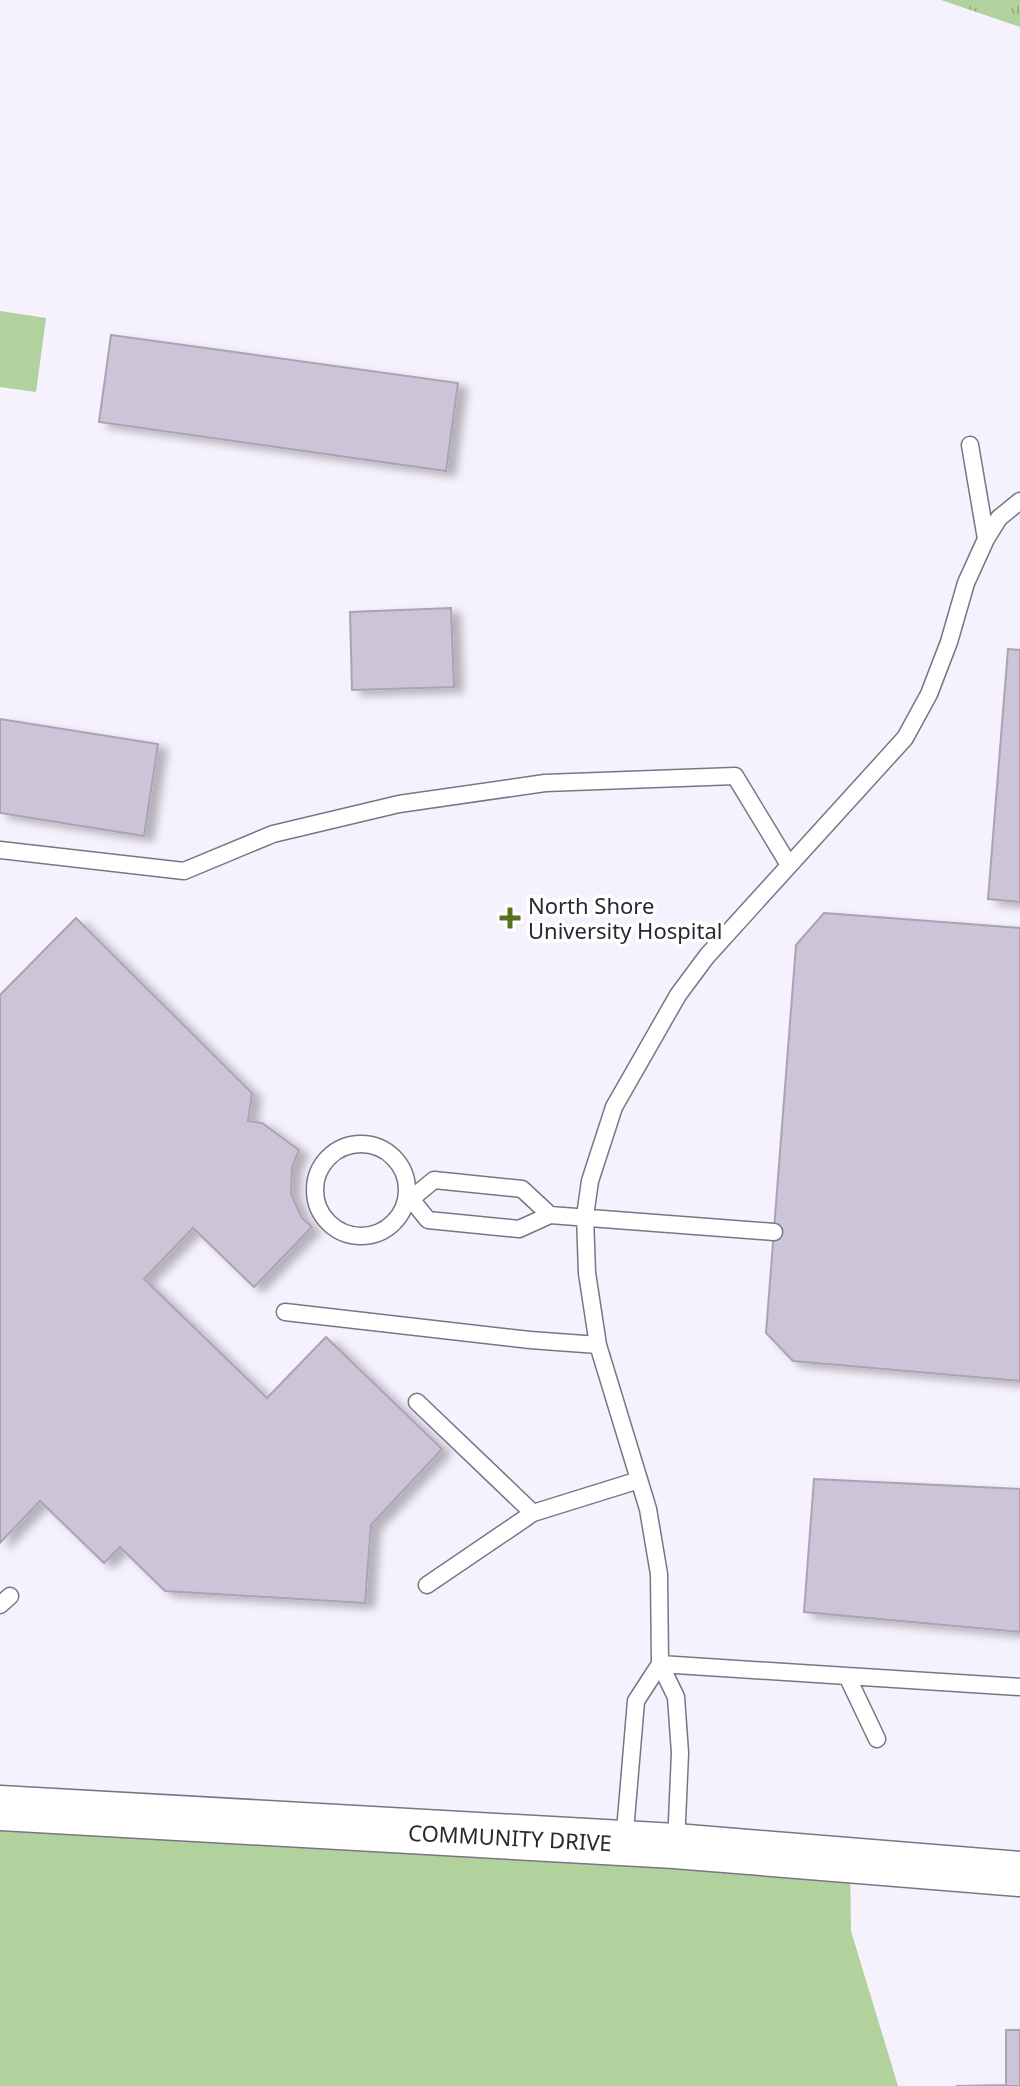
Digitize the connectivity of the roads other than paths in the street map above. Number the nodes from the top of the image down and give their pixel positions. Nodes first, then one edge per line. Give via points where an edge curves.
1 (970, 445) dead end
2 (1020, 501) edge
3 (986, 539) junction
4 (0, 850) edge
5 (789, 865) junction
6 (409, 1199) junction
7 (550, 1215) junction
8 (585, 1216) junction
9 (774, 1232) dead end
10 (285, 1312) dead end
11 (598, 1345) junction
12 (417, 1402) dead end
13 (639, 1480) junction
14 (533, 1513) junction
15 (427, 1585) dead end
16 (660, 1664) junction
17 (847, 1676) junction
18 (1020, 1687) edge
19 (877, 1739) dead end
20 (0, 1808) edge
21 (624, 1844) junction
22 (675, 1846) junction
23 (1020, 1874) edge

1 - 3 lane
2 - 3 lane via 999,518
3 - 5 lane via 929,694 905,738
4 - 5 lane via 184,871 273,834 399,804 545,783 735,776
5 - 8 lane via 678,995 614,1107 590,1181
6 - 6 lane via 394,1158 368,1144 353,1144 328,1157 314,1184 321,1215 332,1227 361,1237 391,1226
6 - 7 lane via 428,1220 519,1229
6 - 7 lane via 434,1180 522,1189
7 - 8 lane
8 - 9 lane
8 - 11 lane
10 - 11 lane
11 - 13 lane
12 - 14 lane
13 - 14 lane
13 - 16 lane via 659,1574
14 - 15 lane
16 - 17 lane
16 - 21 lane via 636,1701
16 - 22 lane via 676,1697 680,1753
17 - 18 lane
17 - 19 lane
20 - 21 main road, COMMUNITY DRIVE
21 - 22 main road, COMMUNITY DRIVE
22 - 23 main road, COMMUNITY DRIVE

